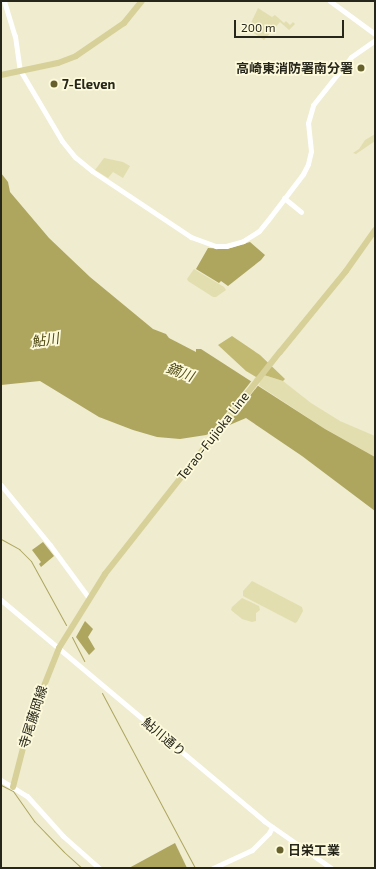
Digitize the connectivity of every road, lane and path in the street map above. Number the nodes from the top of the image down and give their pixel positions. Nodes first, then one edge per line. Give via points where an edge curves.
1 (4, 1) edge
2 (142, 1) edge
3 (330, 1) edge
4 (375, 34) edge
5 (375, 40) edge
6 (20, 70) junction
7 (1, 75) edge
8 (284, 198) junction
9 (301, 212) dead end
10 (375, 230) edge
11 (1, 485) edge
12 (89, 598) junction
13 (1, 600) edge
14 (59, 648) junction
15 (1, 780) edge
16 (13, 787) junction
17 (272, 827) junction
18 (99, 868) edge
19 (213, 868) edge
20 (331, 868) edge

1 - 6 street via 15,36
2 - 6 main road via 124,23 83,52 66,61
3 - 4 street
5 - 8 street via 351,57 313,105 308,123 311,151 308,164
6 - 7 main road
6 - 8 street via 62,141 75,157 197,241 222,246 243,241 259,231
8 - 9 street
10 - 12 main road, Terao-Fujioka Line via 346,271 286,343 125,548
11 - 12 street
12 - 14 main road, Terao-Fujioka Line
13 - 14 street, 鮎川通り
14 - 16 main road, 寺尾藤岡線 via 30,721
14 - 17 street, 鮎川通り
15 - 16 street
16 - 18 street via 27,796 63,836
17 - 19 street via 252,850
17 - 20 street, 鮎川通り

